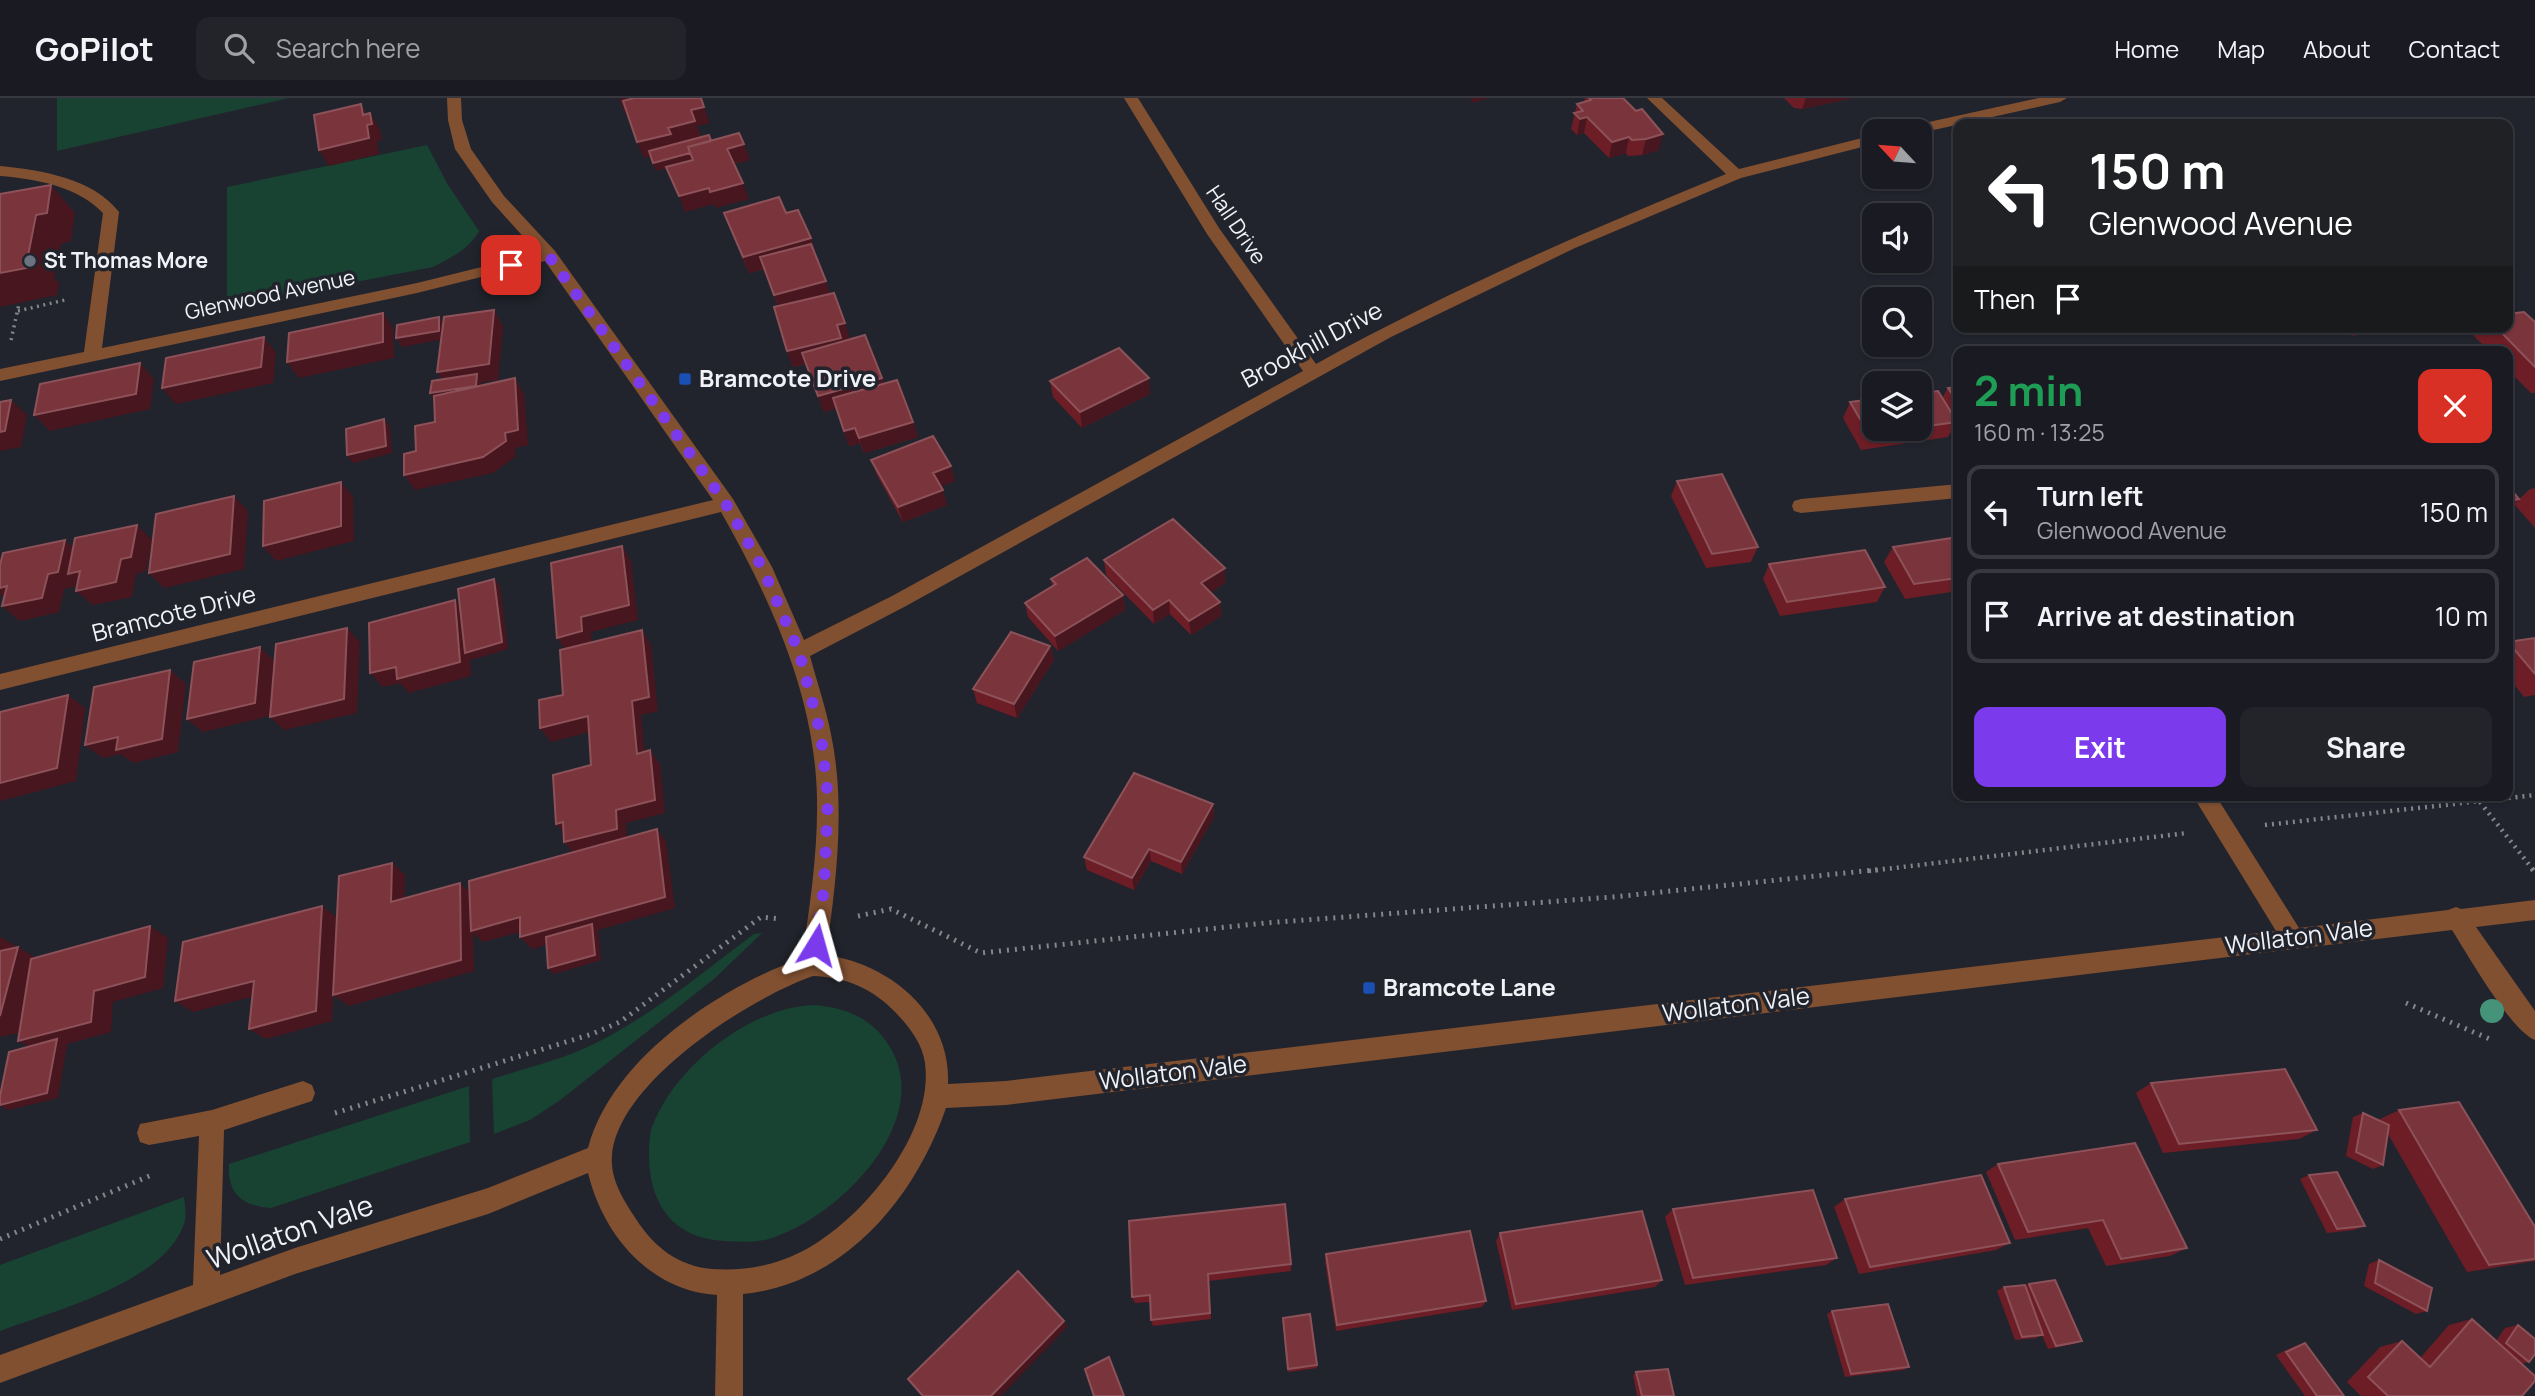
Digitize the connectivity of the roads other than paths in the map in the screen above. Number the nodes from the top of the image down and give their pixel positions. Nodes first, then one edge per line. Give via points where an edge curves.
1 (454, 98) edge
2 (1131, 98) edge
3 (1654, 98) edge
4 (2060, 98) edge
5 (1962, 119) edge
6 (1953, 121) edge
7 (1932, 125) edge
8 (1862, 142) edge
9 (0, 171) edge
10 (1737, 175) junction
11 (549, 256) junction
12 (92, 356) junction
13 (1312, 371) junction
14 (0, 375) edge
15 (1953, 491) edge
16 (726, 504) junction
17 (1801, 506) dead end
18 (799, 652) junction
19 (0, 682) edge
20 (2207, 801) edge
21 (2535, 910) edge
22 (2456, 917) junction
23 (2293, 938) junction
24 (813, 965) junction
25 (2535, 1029) edge
26 (303, 1093) dead end
27 (936, 1096) junction
28 (212, 1122) junction
29 (149, 1133) dead end
30 (599, 1156) junction
31 (730, 1282) junction
32 (206, 1293) junction
33 (0, 1369) edge
34 (729, 1396) edge

1 - 11 street via 463,149 498,199
2 - 13 street, Hall Drive via 1213,230
3 - 10 street
4 - 5 street
6 - 7 street
8 - 10 street, Brookhill Drive
9 - 12 street via 21,172 72,188 95,197 111,212
10 - 13 street, Brookhill Drive via 1569,244
11 - 12 street, Glenwood Avenue
11 - 16 street
12 - 14 street, Glenwood Avenue
13 - 18 street, Brookhill Drive
15 - 17 street
16 - 18 street via 762,567
16 - 19 street, Bramcote Drive
18 - 24 street via 821,735 828,798 825,875
20 - 23 street
21 - 22 street, Wollaton Vale
22 - 23 street, Wollaton Vale
22 - 25 street
23 - 27 street, Wollaton Vale via 1020,1091
24 - 27 street via 855,970 877,982 915,1016 935,1056
24 - 30 street via 757,986 654,1064 613,1115
26 - 28 street
27 - 31 street via 933,1119 910,1166 849,1231 810,1261 752,1281
28 - 29 street
28 - 32 street
30 - 31 street via 608,1194 635,1242 682,1277 704,1283
30 - 32 street, Wollaton Vale via 488,1201
31 - 34 street
32 - 33 street, Wollaton Vale

